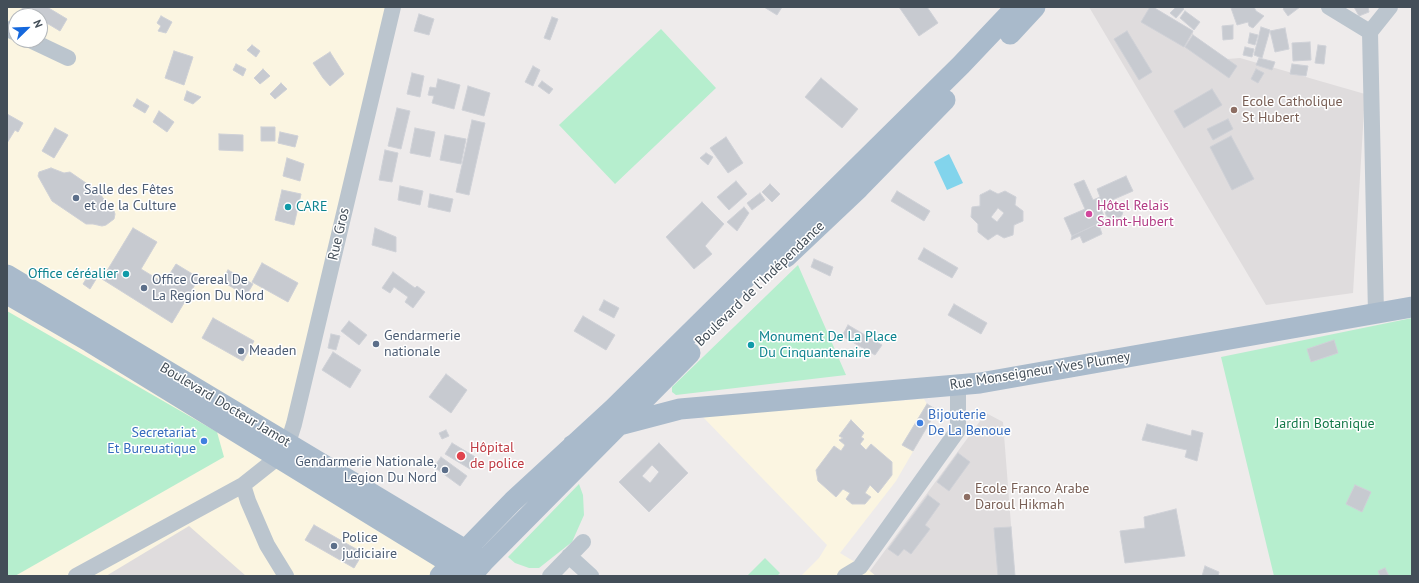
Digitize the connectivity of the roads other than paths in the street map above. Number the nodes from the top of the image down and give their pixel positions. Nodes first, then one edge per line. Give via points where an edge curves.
1 (393, 7) edge
2 (1016, 7) edge
3 (1035, 7) edge
4 (1329, 7) edge
5 (1390, 7) edge
6 (1370, 32) junction
7 (47, 48) edge
8 (68, 58) dead end
9 (7, 275) edge
10 (7, 294) edge
11 (1412, 307) edge
12 (1376, 314) junction
13 (958, 385) junction
14 (619, 425) junction
15 (573, 445) junction
16 (283, 450) junction
17 (243, 486) junction
18 (583, 542) dead end
19 (569, 556) junction
20 (452, 563) edge
21 (478, 571) edge
22 (76, 576) edge
23 (286, 576) edge
24 (550, 576) edge
25 (591, 576) edge
26 (845, 576) edge

1 - 16 street, Rue Gros via 294,424
2 - 15 main road, Boulevard de l'Indépendance via 961,65 619,403
3 - 14 main road, Boulevard de l'Indépendance via 859,188 763,279
4 - 6 street
5 - 6 street
6 - 12 street
7 - 8 street
9 - 16 main road, Boulevard Docteur Jamot
10 - 16 main road, Boulevard Docteur Jamot
11 - 12 main road, Rue Monseigneur Yves Plumey
12 - 13 main road, Rue Monseigneur Yves Plumey via 988,382
13 - 14 main road, Rue Monseigneur Yves Plumey via 680,409
13 - 26 street via 958,430 860,567
14 - 15 main road
14 - 21 main road, Boulevard de l'Indépendance
15 - 20 main road, Boulevard de l'Indépendance
16 - 17 street
16 - 20 main road, Boulevard Docteur Jamot
17 - 22 street
17 - 23 street via 267,545
18 - 19 street
19 - 24 street
19 - 25 street
20 - 21 main road, Boulevard Docteur Jamot

